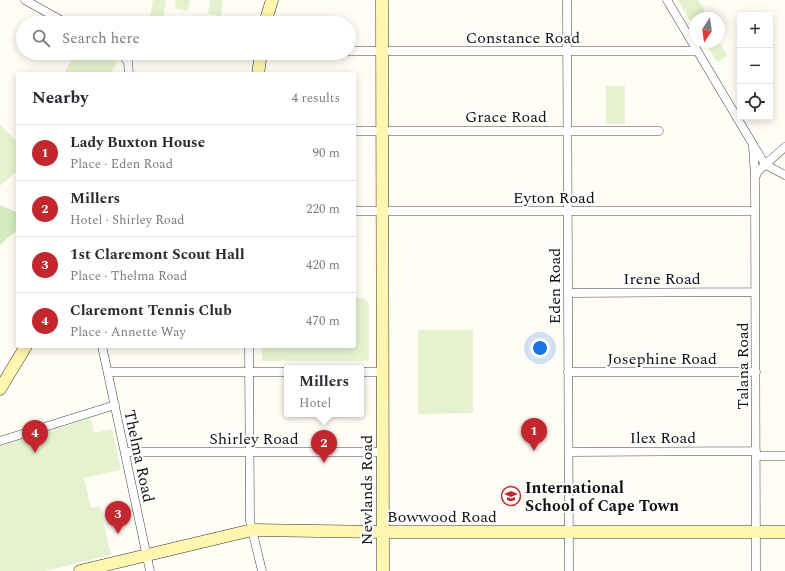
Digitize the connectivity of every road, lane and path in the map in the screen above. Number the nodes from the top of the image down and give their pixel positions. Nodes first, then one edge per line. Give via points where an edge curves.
1 (25, 0) edge
2 (272, 0) edge
3 (382, 0) edge
4 (567, 0) edge
5 (667, 0) edge
6 (54, 16) edge
7 (267, 16) edge
8 (568, 50) junction
9 (356, 51) edge
10 (382, 51) junction
11 (697, 51) junction
12 (126, 60) edge
13 (260, 60) edge
14 (129, 72) edge
15 (258, 72) edge
16 (383, 130) junction
17 (567, 130) junction
18 (356, 131) edge
19 (659, 131) dead end
20 (753, 144) junction
21 (785, 147) edge
22 (766, 165) junction
23 (785, 175) edge
24 (755, 178) junction
25 (356, 211) edge
26 (382, 211) junction
27 (568, 211) junction
28 (755, 211) junction
29 (756, 292) junction
30 (568, 293) junction
31 (25, 348) edge
32 (102, 348) edge
33 (249, 348) edge
34 (108, 372) junction
35 (249, 372) junction
36 (284, 372) edge
37 (364, 372) edge
38 (382, 372) junction
39 (568, 372) junction
40 (756, 372) junction
41 (0, 389) edge
42 (115, 405) junction
43 (0, 440) edge
44 (126, 452) junction
45 (249, 452) junction
46 (382, 452) junction
47 (569, 452) junction
48 (756, 454) junction
49 (785, 456) edge
50 (252, 530) junction
51 (382, 532) junction
52 (569, 532) junction
53 (756, 532) junction
54 (785, 532) edge
55 (147, 555) junction
56 (83, 571) edge
57 (150, 571) edge
58 (262, 571) edge
59 (383, 571) edge
60 (569, 571) edge
61 (756, 571) edge

1 - 6 street
2 - 7 street
3 - 10 street, Newlands Road
4 - 8 street, Eden Road
5 - 11 street
8 - 10 street, Constance Road
8 - 11 street, Constance Road
8 - 17 street, Eden Road
9 - 10 street, Constance Road
10 - 16 street, Newlands Road
11 - 20 street
12 - 14 street
13 - 15 street
16 - 17 street, Grace Road
16 - 18 street, Grace Road
16 - 26 street, Newlands Road
17 - 19 street, Grace Road
17 - 27 street, Eden Road
20 - 22 street
20 - 24 street, Talana Road
21 - 22 street
22 - 23 street
22 - 24 street via 758,171
24 - 28 street, Talana Road
25 - 26 street, Eyton Road
26 - 27 street, Eyton Road
26 - 38 street, Newlands Road
27 - 28 street, Eyton Road
27 - 30 street, Eden Road
28 - 29 street, Talana Road
29 - 30 street, Irene Road
29 - 40 street, Talana Road
30 - 39 street, Eden Road
31 - 41 street
32 - 34 street, Thelma Road
33 - 35 street
34 - 35 street
34 - 42 street, Thelma Road
35 - 36 street
35 - 45 street
37 - 38 street
38 - 46 street, Newlands Road
39 - 40 street, Josephine Road
39 - 47 street, Eden Road
40 - 48 street, Talana Road
42 - 43 street
42 - 44 street, Thelma Road
44 - 45 street, Shirley Road
44 - 55 street, Thelma Road
45 - 46 street, Shirley Road
45 - 50 street
46 - 51 street, Newlands Road
47 - 48 street, Ilex Road
47 - 52 street, Eden Road
48 - 49 street, Ilex Road
48 - 53 street, Talana Road
50 - 51 street, Bowwood Road
50 - 55 street, Bowwood Road
50 - 58 street
51 - 52 street, Bowwood Road
51 - 59 street, Newlands Road
52 - 53 street, Bowwood Road
52 - 60 street, Eden Road
53 - 54 street, Bowwood Road
53 - 61 street, Talana Road
55 - 56 street, Bowwood Road
55 - 57 street, Thelma Road

